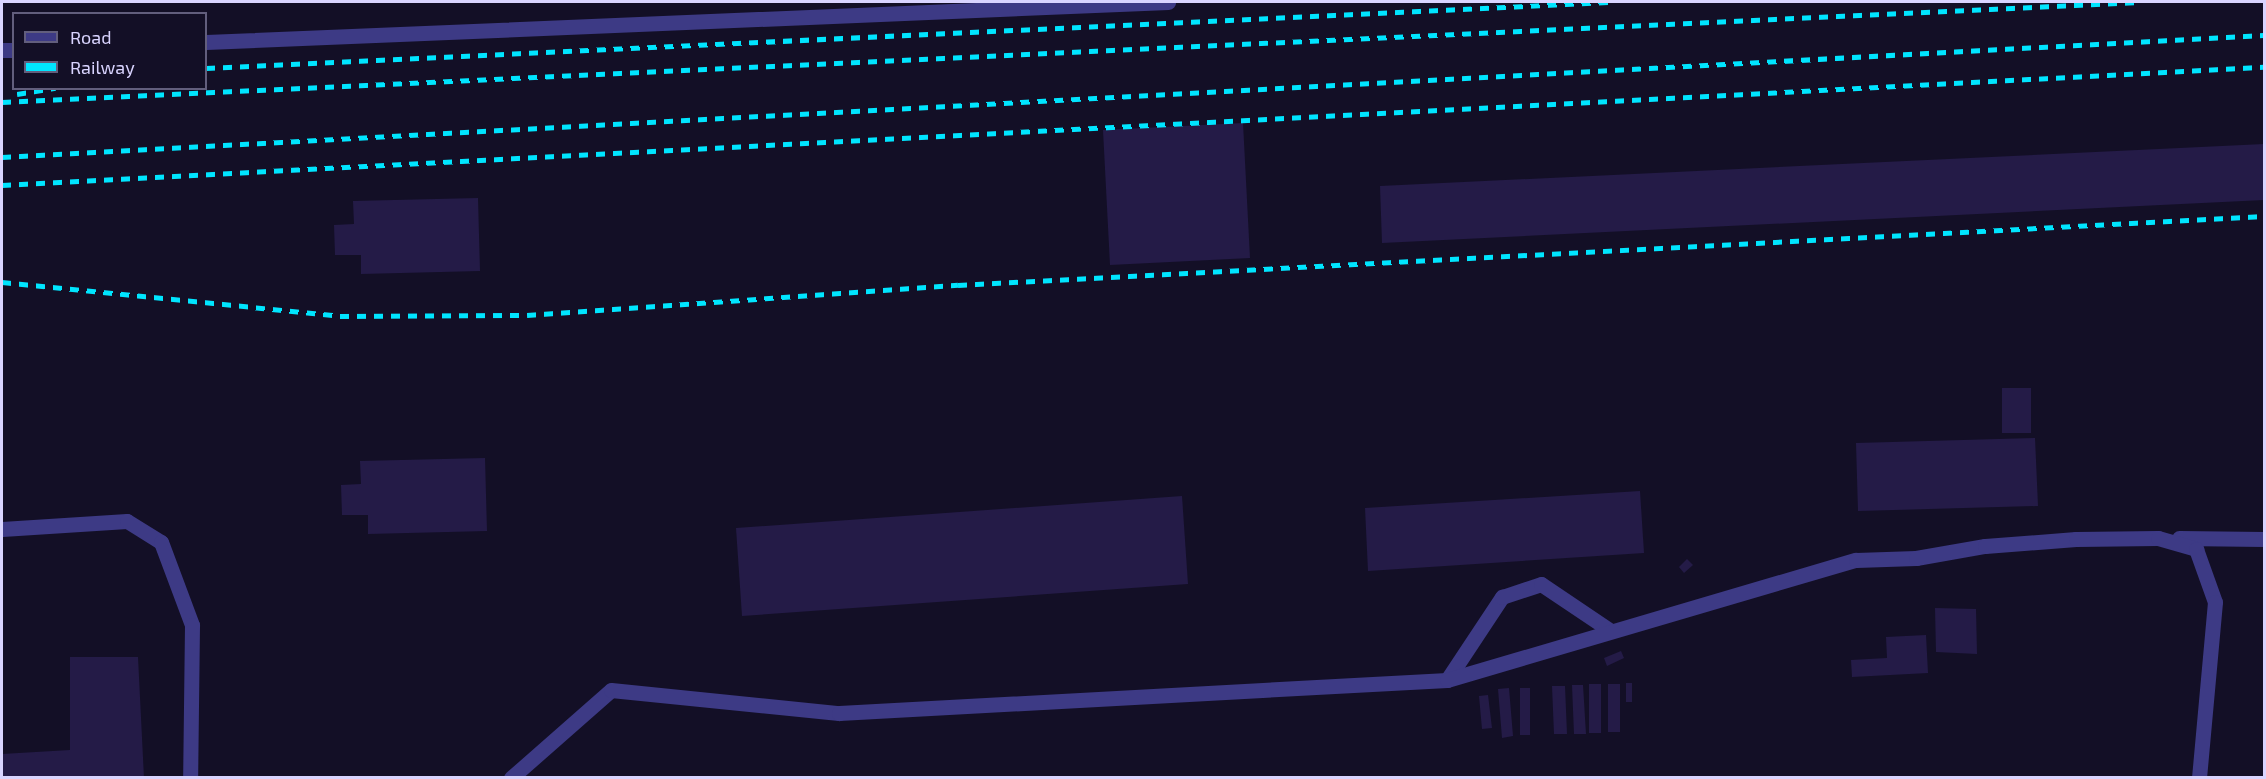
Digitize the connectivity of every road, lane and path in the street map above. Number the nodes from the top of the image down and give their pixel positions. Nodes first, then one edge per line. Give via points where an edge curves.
1 (1168, 2) edge
2 (207, 42) edge
3 (2, 529) edge
4 (2158, 538) junction
5 (2265, 539) edge
6 (1611, 632) junction
7 (1447, 680) junction
8 (190, 777) edge
9 (511, 777) edge
10 (2199, 777) edge

1 - 2 street
3 - 8 street via 127,521 161,542 192,625
4 - 5 street
4 - 6 street via 2076,538 1985,546 1916,558 1856,560
4 - 10 street via 2196,549 2215,602
6 - 7 street
6 - 7 street via 1541,584 1502,597
7 - 9 street via 839,713 611,690

